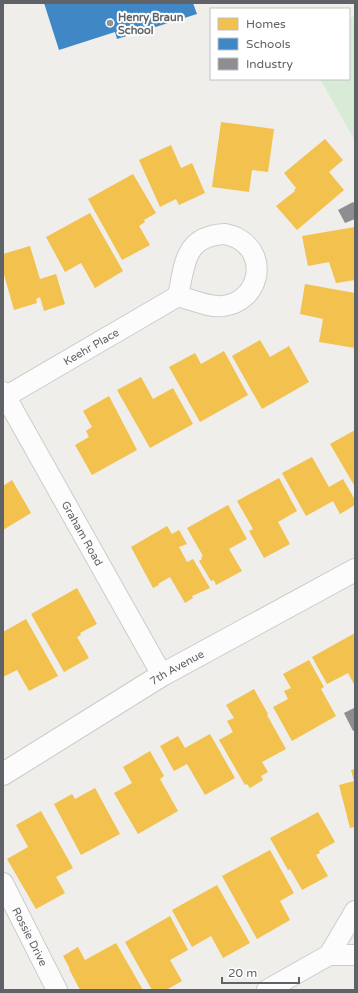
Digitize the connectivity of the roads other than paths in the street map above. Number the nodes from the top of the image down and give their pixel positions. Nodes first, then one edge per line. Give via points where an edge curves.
1 (178, 296) dead end
2 (4, 395) edge
3 (355, 570) edge
4 (162, 675) junction
5 (3, 774) edge
6 (3, 884) edge
7 (355, 911) edge
8 (329, 955) junction
9 (355, 955) edge
10 (57, 990) edge
11 (268, 990) edge

1 - 2 street, Keehr Place
2 - 4 street, Graham Road
3 - 4 street, 7th Avenue
4 - 5 street, 7th Avenue
6 - 10 street, Rossie Drive
7 - 8 street
8 - 9 street
8 - 11 street

